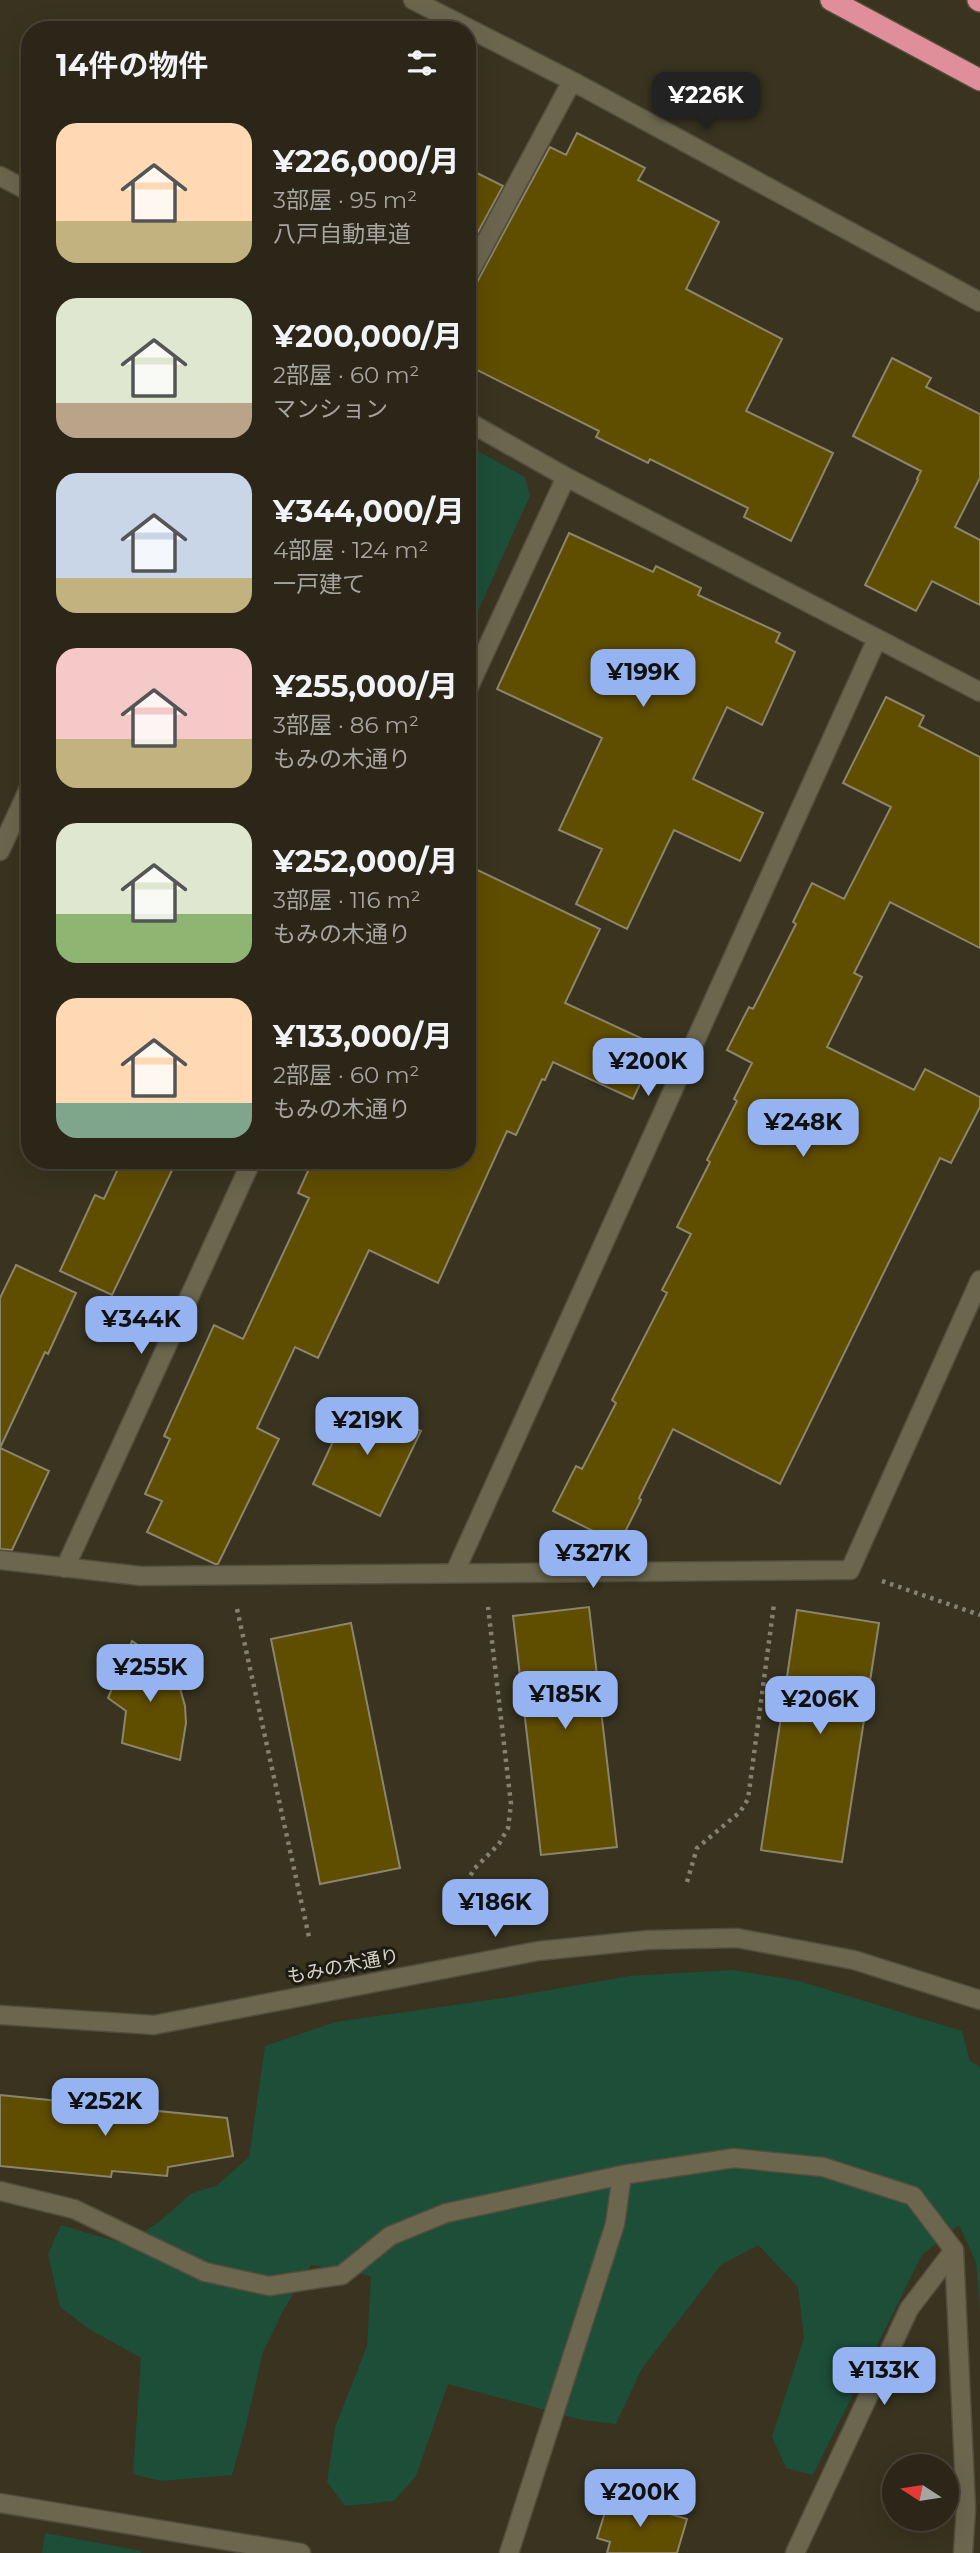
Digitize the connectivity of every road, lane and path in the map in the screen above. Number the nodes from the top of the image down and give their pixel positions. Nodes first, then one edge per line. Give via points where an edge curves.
1 (413, 0) edge
2 (831, 0) edge
3 (454, 21) edge
4 (476, 32) edge
5 (980, 80) edge
6 (572, 81) junction
7 (0, 176) edge
8 (21, 187) edge
9 (476, 260) edge
10 (980, 302) edge
11 (476, 426) edge
12 (566, 477) junction
13 (877, 639) junction
14 (476, 672) edge
15 (980, 692) edge
16 (21, 806) edge
17 (0, 851) edge
18 (248, 1169) edge
19 (980, 1280) edge
20 (0, 1560) edge
21 (65, 1569) junction
22 (779, 1570) junction
23 (850, 1570) junction
24 (455, 1572) junction
25 (484, 1572) junction
26 (230, 1575) junction
27 (980, 1615) edge
28 (687, 1882) dead end
29 (464, 1908) dead end
30 (309, 1937) dead end
31 (980, 2000) edge
32 (0, 2015) edge
33 (622, 2175) junction
34 (0, 2191) edge
35 (954, 2250) junction
36 (0, 2503) edge
37 (301, 2553) edge
38 (509, 2553) edge
39 (794, 2553) edge
40 (963, 2553) edge

1 - 3 street
2 - 5 highway
4 - 6 street
6 - 9 street
6 - 10 street
7 - 8 street
11 - 12 street
12 - 13 street
12 - 14 street
13 - 15 street
13 - 24 street
16 - 17 street
18 - 21 street
19 - 23 street
20 - 21 street
21 - 26 street via 141,1576
22 - 23 street
22 - 25 street
22 - 28 path via 748,1800 697,1848
23 - 27 path
24 - 25 street
24 - 26 street
25 - 29 path via 511,1804 508,1828 465,1886
26 - 30 path
31 - 32 street, もみの木通り via 854,1960 737,1938 648,1940 538,1951 154,2025
33 - 34 street via 446,2213 390,2236 342,2275 270,2286 205,2272 74,2209
33 - 35 street via 734,2158 823,2167 913,2196
33 - 38 street via 615,2224
35 - 39 street via 909,2309
35 - 40 street via 966,2509
36 - 37 street

